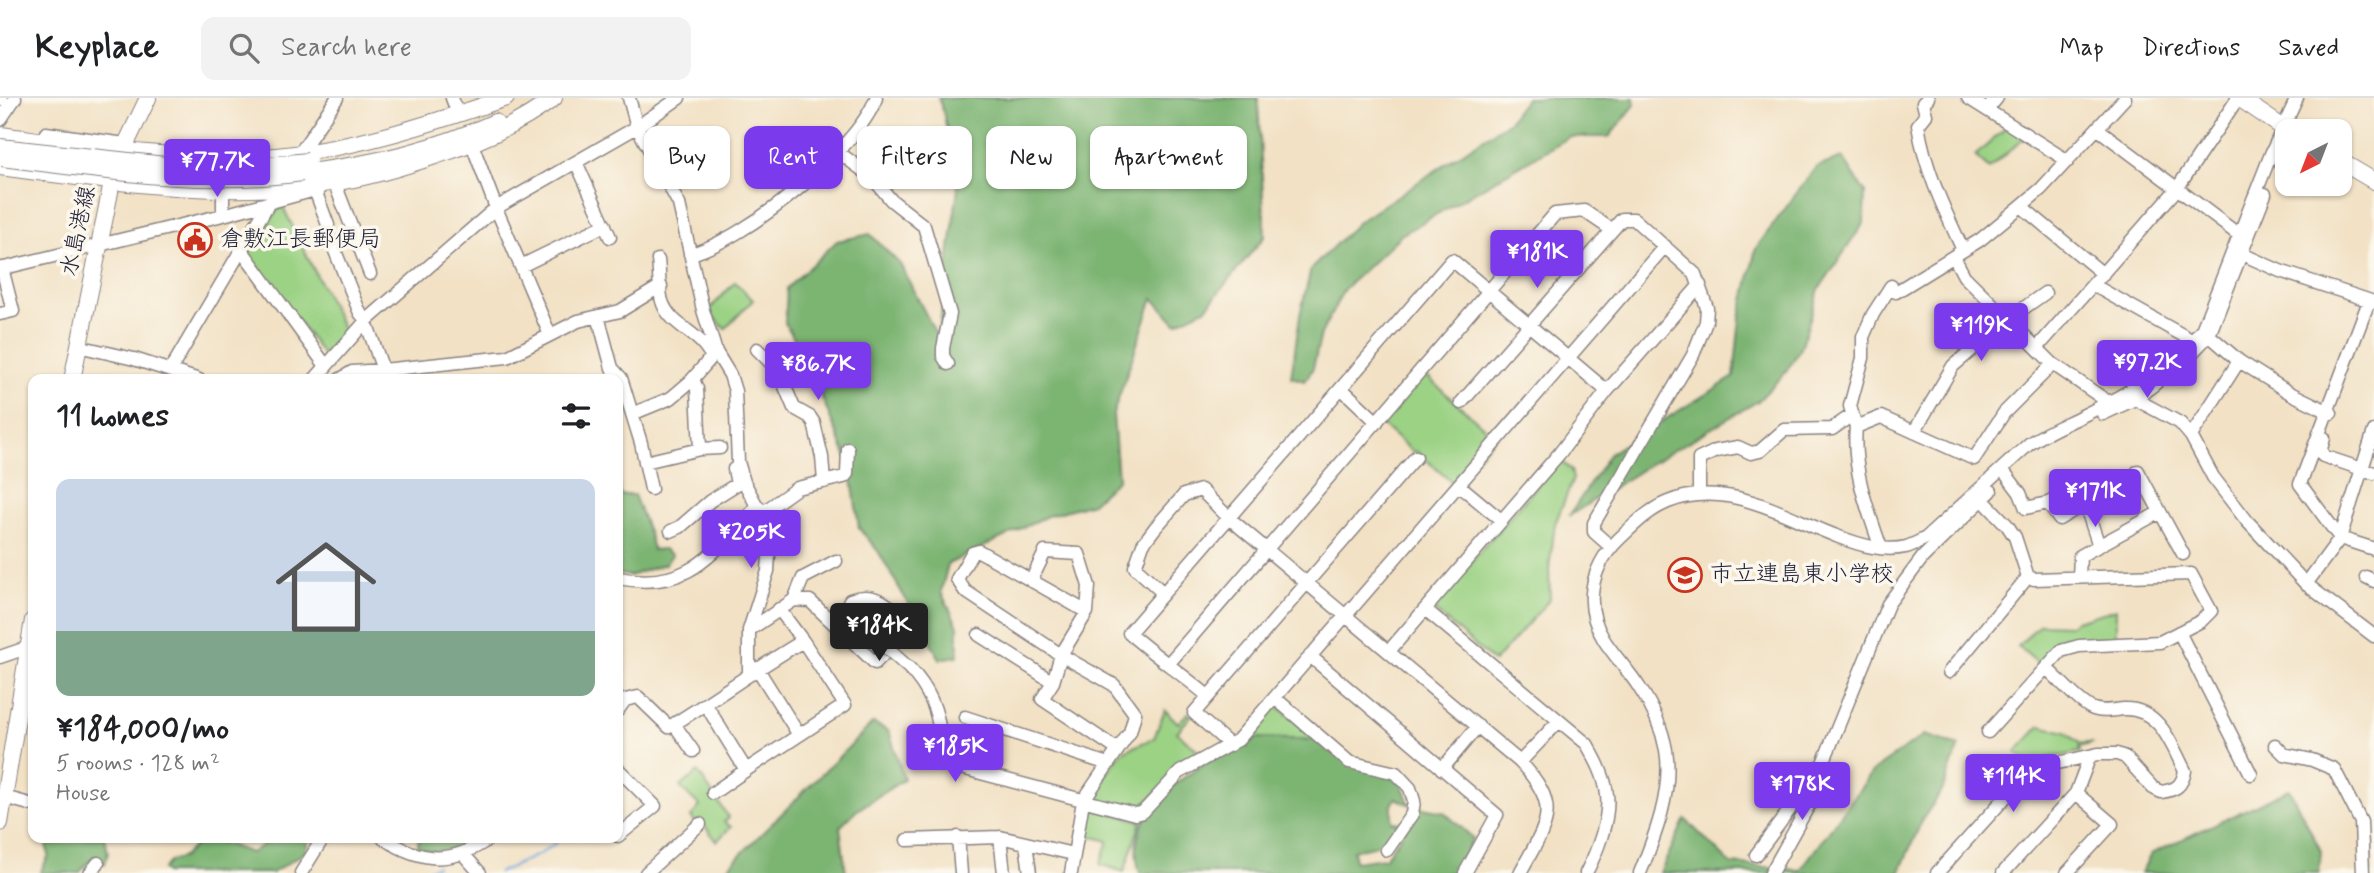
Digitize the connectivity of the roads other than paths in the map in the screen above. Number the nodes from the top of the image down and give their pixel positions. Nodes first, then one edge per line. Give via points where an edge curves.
1 (15, 98) edge
2 (148, 98) edge
3 (337, 98) edge
4 (452, 98) edge
5 (506, 98) edge
6 (517, 98) edge
7 (545, 98) edge
8 (554, 98) edge
9 (629, 98) edge
10 (679, 98) edge
11 (876, 98) edge
12 (1928, 98) edge
13 (1968, 98) edge
14 (1997, 98) edge
15 (2125, 98) edge
16 (2239, 98) edge
17 (2297, 98) edge
18 (1987, 110) junction
19 (458, 114) junction
20 (2290, 119) edge
21 (0, 120) edge
22 (2275, 123) edge
23 (636, 125) junction
24 (0, 128) edge
25 (2098, 129) junction
26 (0, 135) edge
27 (472, 144) junction
28 (0, 146) edge
29 (843, 146) edge
30 (125, 147) junction
31 (2275, 148) edge
32 (843, 156) edge
33 (0, 158) edge
34 (2068, 161) junction
35 (304, 162) junction
36 (576, 162) junction
37 (0, 167) edge
38 (2352, 169) edge
39 (0, 174) edge
40 (2374, 181) edge
41 (112, 182) junction
42 (340, 183) junction
43 (278, 187) junction
44 (798, 189) edge
45 (223, 190) junction
46 (315, 190) junction
47 (2176, 190) junction
48 (269, 202) junction
49 (2021, 206) junction
50 (496, 208) junction
51 (223, 215) junction
52 (1612, 230) junction
53 (2240, 244) junction
54 (98, 245) junction
55 (1665, 246) junction
56 (243, 251) junction
57 (690, 254) junction
58 (1959, 254) junction
59 (658, 260) dead end
60 (521, 266) junction
61 (1, 269) edge
62 (370, 274) dead end
63 (2103, 274) junction
64 (1700, 285) junction
65 (2093, 285) junction
66 (661, 286) junction
67 (1489, 291) junction
68 (2045, 293) dead end
69 (2372, 301) edge
70 (0, 314) edge
71 (598, 316) junction
72 (365, 319) junction
73 (2007, 320) junction
74 (1529, 325) junction
75 (550, 335) junction
76 (2200, 339) junction
77 (78, 346) junction
78 (2038, 348) junction
79 (757, 349) dead end
80 (714, 354) junction
81 (1567, 358) junction
82 (2239, 361) junction
83 (325, 364) junction
84 (948, 364) dead end
85 (2053, 364) junction
86 (172, 370) junction
87 (383, 370) junction
88 (73, 374) edge
89 (183, 374) edge
90 (318, 374) edge
91 (349, 374) edge
92 (617, 374) edge
93 (693, 379) junction
94 (1341, 388) junction
95 (623, 390) edge
96 (1607, 391) junction
97 (2133, 394) junction
98 (1461, 403) dead end
99 (2112, 405) junction
100 (626, 408) edge
101 (2328, 411) junction
102 (1854, 421) junction
103 (1377, 422) junction
104 (2374, 431) edge
105 (1914, 432) junction
106 (2191, 436) junction
107 (720, 448) dead end
108 (700, 449) junction
109 (848, 449) dead end
110 (738, 450) junction
111 (1416, 457) dead end
112 (645, 462) junction
113 (2005, 471) junction
114 (2138, 471) dead end
115 (2368, 471) edge
116 (824, 482) junction
117 (1459, 485) junction
118 (651, 489) dead end
119 (2073, 491) dead end
120 (1699, 494) junction
121 (1980, 496) junction
122 (2112, 499) dead end
123 (2048, 503) junction
124 (2086, 507) junction
125 (760, 509) junction
126 (2160, 512) junction
127 (1229, 518) junction
128 (1501, 520) junction
129 (671, 531) dead end
130 (2340, 538) junction
131 (1922, 540) junction
132 (2099, 545) junction
133 (1611, 547) junction
134 (1267, 548) junction
135 (1881, 548) junction
136 (2374, 549) edge
137 (1927, 554) junction
138 (2183, 554) dead end
139 (836, 561) dead end
140 (2028, 577) junction
141 (2078, 577) junction
142 (623, 579) edge
143 (1031, 581) junction
144 (1307, 583) junction
145 (2306, 584) junction
146 (1163, 593) junction
147 (794, 600) junction
148 (779, 608) junction
149 (1425, 609) junction
150 (1087, 612) junction
151 (1346, 616) junction
152 (749, 631) junction
153 (2179, 632) junction
154 (979, 635) dead end
155 (2374, 636) edge
156 (803, 641) junction
157 (28, 647) edge
158 (1389, 651) junction
159 (28, 653) edge
160 (1061, 654) junction
161 (1310, 656) junction
162 (0, 657) edge
163 (1169, 663) junction
164 (2046, 668) junction
165 (753, 671) junction
166 (1949, 672) dead end
167 (1053, 682) junction
168 (1208, 696) junction
169 (1275, 698) junction
170 (623, 703) edge
171 (706, 705) junction
172 (965, 718) dead end
173 (1559, 721) junction
174 (674, 724) junction
175 (1478, 726) junction
176 (1988, 732) dead end
177 (799, 735) junction
178 (1230, 745) junction
179 (2275, 745) dead end
180 (1118, 750) junction
181 (693, 751) dead end
182 (2090, 756) junction
183 (1520, 762) junction
184 (1108, 764) junction
185 (1821, 768) junction
186 (1442, 769) junction
187 (746, 770) junction
188 (623, 774) edge
189 (2251, 774) dead end
190 (713, 793) dead end
191 (2076, 793) junction
192 (4, 797) junction
193 (1083, 801) junction
194 (28, 803) edge
195 (0, 823) edge
196 (700, 824) dead end
197 (623, 832) edge
198 (958, 837) junction
199 (1000, 837) junction
200 (907, 840) dead end
201 (314, 843) edge
202 (319, 843) edge
203 (392, 843) edge
204 (482, 843) edge
205 (1026, 843) junction
206 (1387, 850) dead end
207 (312, 853) junction
208 (1073, 854) junction
209 (464, 855) junction
210 (1756, 855) dead end
211 (301, 873) edge
212 (480, 873) edge
213 (646, 873) edge
214 (961, 873) edge
215 (1004, 873) edge
216 (1030, 873) edge
217 (1071, 873) edge
218 (1465, 873) edge
219 (1520, 873) edge
220 (1586, 873) edge
221 (1640, 873) edge
222 (1771, 873) edge
223 (1937, 873) edge
224 (2003, 873) edge
225 (2067, 873) edge
226 (2363, 873) edge

1 - 21 street
2 - 30 main road, 水島港線
3 - 35 street
4 - 19 street
5 - 19 main road
6 - 35 main road via 426,134
7 - 35 main road via 486,126 402,155 359,165
8 - 27 main road via 535,113
9 - 23 street
10 - 23 street
11 - 29 street
12 - 58 street via 1923,103 1926,116 1918,125 1922,153
13 - 18 street
14 - 18 street
15 - 25 street
16 - 22 main road
16 - 47 street
17 - 20 street
18 - 34 street
19 - 35 main road
23 - 36 street
23 - 57 street via 679,204
24 - 30 street
25 - 34 street
25 - 47 street
26 - 30 main road
27 - 42 main road
27 - 50 street
28 - 35 main road, bridge via 184,167
30 - 35 main road
30 - 41 main road, 水島港線
31 - 53 street
32 - 84 street via 924,226 950,314 943,348
33 - 35 main road, bridge via 219,179
34 - 49 street
35 - 43 street
36 - 50 street
36 - 60 street via 607,231
37 - 41 main road
38 - 40 main road
39 - 41 street via 72,183
41 - 45 main road
41 - 54 main road, 水島港線
42 - 43 main road
42 - 46 street
42 - 62 street
43 - 45 main road
43 - 48 street
44 - 57 street via 742,229
45 - 51 street
46 - 48 street
46 - 72 street via 327,231
47 - 53 street
47 - 63 street
48 - 51 street
48 - 56 street
49 - 58 street
49 - 63 street
50 - 60 street
50 - 72 street
51 - 54 street
52 - 55 street via 1622,219 1634,219
52 - 67 street via 1584,211 1555,214
52 - 74 street
53 - 69 street via 2280,271
53 - 76 street
54 - 61 street
54 - 77 main road, 水島港線
55 - 64 street via 1695,274
55 - 81 street
56 - 83 street
56 - 86 street
57 - 80 street
58 - 73 street via 1965,276
58 - 102 street via 1896,292 1891,286 1873,314 1863,338 1863,358 1850,406
59 - 66 street
60 - 75 street
61 - 70 street via 13,312
63 - 65 street
64 - 96 street
64 - 133 street via 1706,322 1693,355 1594,523 1594,532
65 - 76 street
65 - 78 street
66 - 71 street via 620,311
66 - 80 street via 668,314
67 - 74 street
67 - 94 street via 1451,260
67 - 103 street
68 - 73 street
69 - 101 street
71 - 75 street
71 - 92 street
72 - 83 street
72 - 87 street
73 - 78 street
73 - 105 street via 1953,366
74 - 81 street
74 - 98 street
75 - 87 street via 507,357
76 - 82 street
76 - 97 street
77 - 86 street
77 - 88 main road, 水島港線
78 - 85 street
79 - 116 street via 778,370 794,408 814,423
80 - 93 street
80 - 110 street via 730,375 735,391
81 - 96 street
81 - 117 street
82 - 101 street
82 - 106 street
83 - 90 street
85 - 99 street
85 - 105 street via 2004,413 1974,459
86 - 89 street
87 - 91 street
93 - 100 street via 671,398
93 - 108 street
94 - 103 street
94 - 127 street
95 - 100 street
96 - 128 street
97 - 99 street
97 - 106 street
99 - 113 street via 2045,433
100 - 112 street
101 - 115 street via 2332,412 2323,456
101 - 130 street via 2300,485
102 - 105 street via 1881,417
102 - 120 street via 1832,429 1784,430 1760,450 1751,453 1738,447 1699,459
102 - 135 street via 1853,453
103 - 134 street
104 - 115 street
106 - 145 street via 2213,477 2247,521
107 - 108 street
108 - 112 street
109 - 116 street via 847,474
110 - 125 street via 744,482
110 - 129 street via 732,458 737,484
111 - 144 street
112 - 118 street
113 - 121 street
113 - 123 street via 2026,508
114 - 126 street
115 - 130 street
116 - 125 street via 797,488
117 - 128 street
117 - 151 street
119 - 123 street
120 - 133 street via 1681,496 1646,513
120 - 135 street via 1758,503 1848,540
121 - 131 street
121 - 137 street
121 - 140 street via 2015,537
122 - 124 street
123 - 124 street via 2059,519
124 - 132 street
125 - 142 street via 692,570 652,582
125 - 152 street via 770,539 770,556
126 - 132 street
126 - 138 street
127 - 134 street
127 - 146 street
127 - 146 street via 1201,490 1185,495 1155,528 1135,567
128 - 149 street
130 - 136 street
130 - 145 street
131 - 135 street via 1907,547
131 - 137 street
132 - 141 street via 2080,556
133 - 221 street via 1591,588 1594,621 1639,685 1666,752 1661,813
134 - 144 street
134 - 163 street
137 - 185 street via 1888,604
139 - 147 street via 803,578
140 - 141 street
140 - 166 street
141 - 153 street via 2191,574 2211,611
143 - 150 street
143 - 150 street via 1045,552 1079,554 1089,586
143 - 160 street via 979,551 972,553 957,579 965,591
144 - 151 street
144 - 168 street
145 - 155 street
146 - 163 street via 1129,633
147 - 148 street
147 - 193 street, bridge via 810,601 875,663 900,637 903,631 900,618 878,599 864,595 850,600 848,613 870,633 911,669 924,684 937,713 943,763
148 - 152 street
148 - 156 street
149 - 158 street
149 - 173 street
150 - 160 street
151 - 158 street
151 - 161 street
152 - 165 street
153 - 164 street via 2160,642 2066,649
153 - 189 street
154 - 167 street
156 - 165 street
156 - 177 street via 845,705
157 - 162 street
158 - 175 street
159 - 192 main road
160 - 167 street
160 - 180 street via 1114,685 1131,706 1135,722
161 - 169 street
161 - 186 street
163 - 168 street
164 - 176 street
164 - 182 street via 2090,708 2136,709 2160,724 2185,771 2184,779 2176,789 2161,792 2125,757
165 - 171 street
165 - 177 street
167 - 180 street via 1042,699
168 - 178 street via 1194,713
169 - 178 street
169 - 206 street via 1349,762 1396,773 1410,788 1412,814
170 - 174 street via 638,697 669,727
171 - 174 street
171 - 187 street
172 - 184 street
173 - 183 street
173 - 220 street via 1587,744 1600,766 1608,796 1604,823
174 - 181 street
175 - 183 street
175 - 186 street
177 - 187 street
178 - 193 street via 1180,772 1140,813
179 - 226 street via 2284,754 2334,769 2361,822
180 - 184 street
182 - 191 street
182 - 223 street via 2031,769
183 - 219 street via 1544,790 1546,810 1546,825
184 - 193 street
185 - 210 street
185 - 222 street via 1815,794
186 - 218 street via 1497,815
187 - 190 street
188 - 197 street via 655,806
191 - 224 street
191 - 225 street via 2112,824
192 - 194 street
192 - 195 main road
193 - 208 street
196 - 213 street
198 - 199 street
198 - 200 street
198 - 214 street
199 - 205 street
199 - 215 street
201 - 207 street
202 - 207 street
203 - 209 street via 415,855
204 - 209 street
205 - 208 street
205 - 216 street
207 - 211 street
208 - 217 street
209 - 212 street

